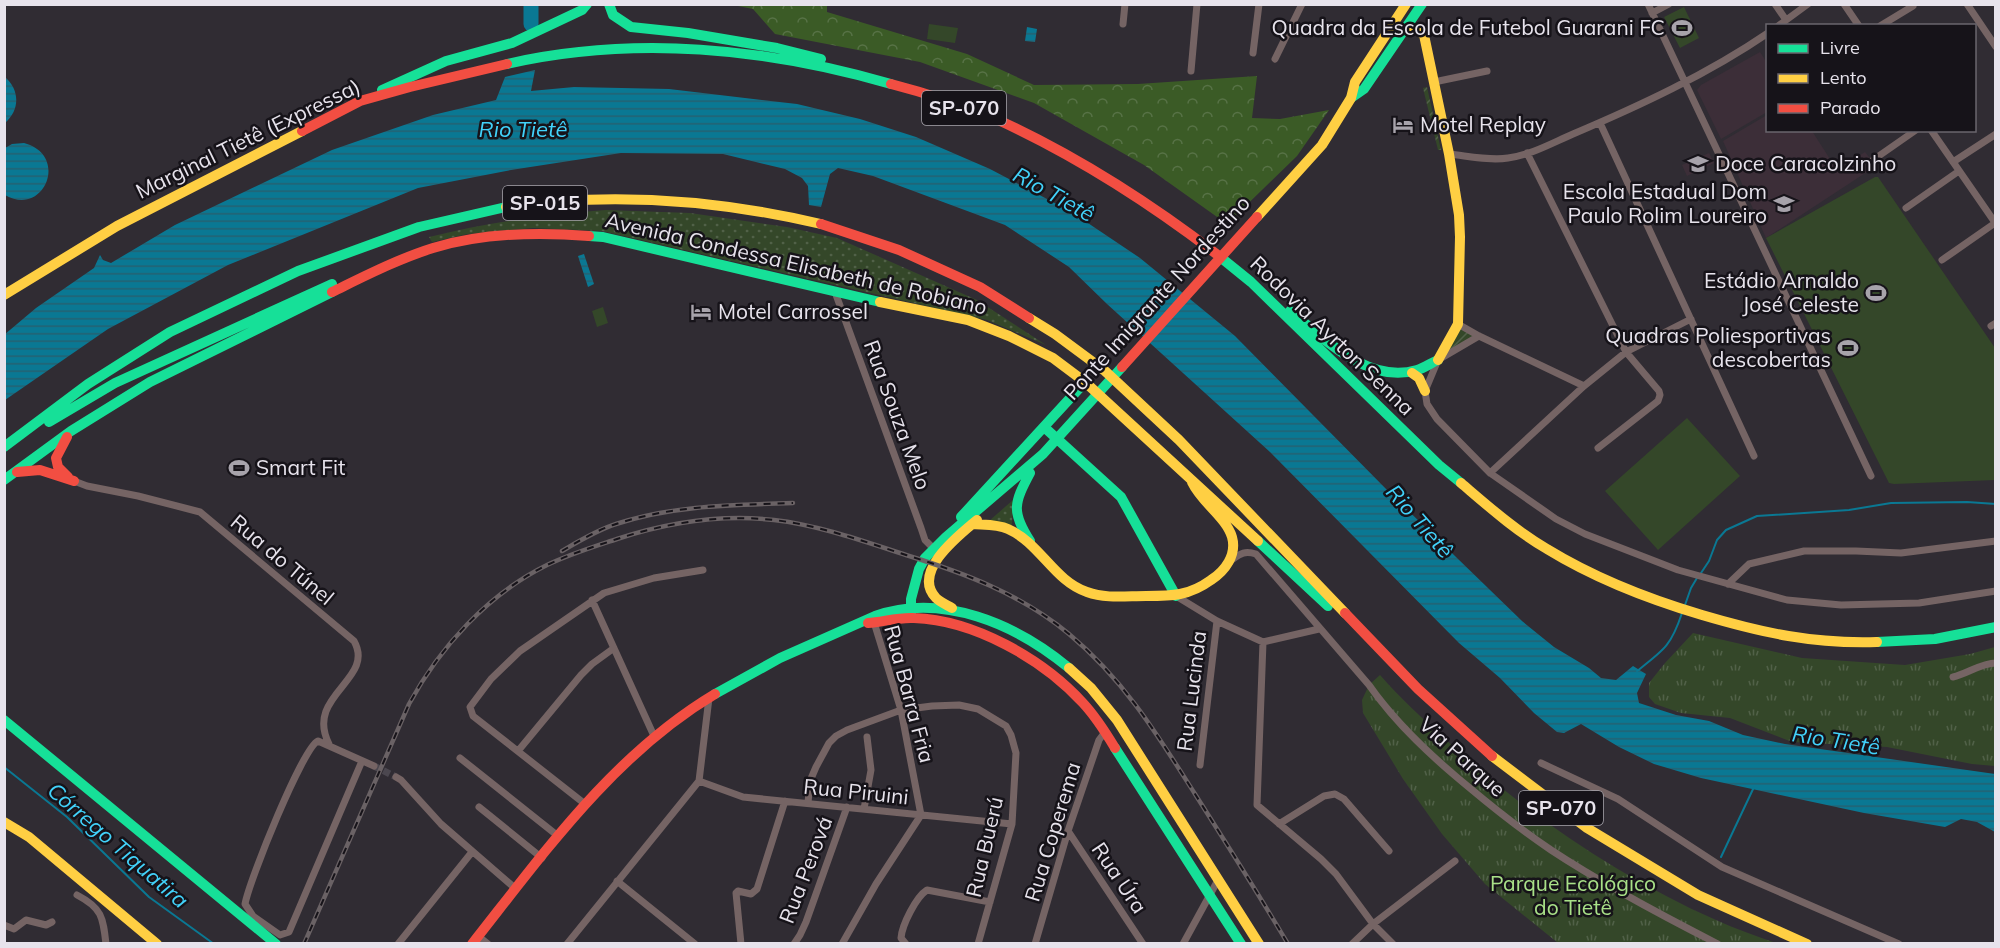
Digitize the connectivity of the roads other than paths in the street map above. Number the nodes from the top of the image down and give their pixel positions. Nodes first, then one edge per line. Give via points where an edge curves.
1 (587, 4) edge
2 (609, 4) edge
3 (1125, 4) edge
4 (1197, 4) edge
5 (1259, 4) edge
6 (1302, 4) edge
7 (1406, 4) edge
8 (1422, 4) edge
9 (1648, 4) edge
10 (1669, 4) edge
11 (1775, 4) edge
12 (1808, 4) edge
13 (1844, 4) edge
14 (1967, 4) edge
15 (1913, 6) edge
16 (1652, 13) junction
17 (1786, 20) junction
18 (1123, 24) dead end
19 (1781, 24) edge
20 (1858, 24) edge
21 (1883, 24) edge
22 (1405, 29) junction
23 (1766, 34) edge
24 (634, 47) joint
25 (1995, 47) edge
26 (1253, 53) dead end
27 (1275, 59) dead end
28 (1191, 71) dead end
29 (1487, 71) dead end
30 (861, 75) junction
31 (1434, 82) junction
32 (1684, 82) junction
33 (1351, 98) junction
34 (360, 101) junction
35 (1600, 123) junction
36 (1913, 132) edge
37 (1932, 132) edge
38 (1995, 134) edge
39 (1527, 153) junction
40 (1449, 154) junction
41 (1874, 160) dead end
42 (1953, 162) junction
43 (1959, 171) junction
44 (1906, 208) dead end
45 (1995, 224) edge
46 (434, 248) junction
47 (1942, 260) dead end
48 (1251, 282) junction
49 (834, 291) junction
50 (4, 295) edge
51 (1691, 319) junction
52 (1458, 324) junction
53 (1479, 336) junction
54 (1626, 352) junction
55 (1438, 360) junction
56 (1105, 371) joint
57 (1412, 373) junction
58 (1085, 382) junction
59 (1584, 386) junction
60 (1425, 391) junction
61 (1044, 427) junction
62 (71, 431) junction
63 (4, 448) edge
64 (1598, 448) dead end
65 (1043, 454) junction
66 (1754, 456) dead end
67 (1030, 473) junction
68 (1490, 473) junction
69 (9, 476) edge
70 (1871, 476) dead end
71 (74, 481) junction
72 (1191, 482) junction
73 (972, 524) junction
74 (946, 537) junction
75 (1995, 541) edge
76 (933, 549) junction
77 (1037, 551) junction
78 (1230, 561) junction
79 (703, 570) dead end
80 (916, 581) junction
81 (1728, 584) junction
82 (1995, 591) edge
83 (1176, 596) junction
84 (592, 600) junction
85 (888, 611) junction
86 (957, 611) junction
87 (911, 612) junction
88 (873, 620) junction
89 (1352, 620) junction
90 (1218, 621) junction
91 (1995, 627) edge
92 (1319, 629) junction
93 (1263, 642) junction
94 (614, 648) junction
95 (1995, 663) edge
96 (1953, 677) dead end
97 (1091, 689) junction
98 (708, 698) junction
99 (1079, 699) junction
100 (901, 710) junction
101 (4, 720) edge
102 (1120, 724) junction
103 (1105, 732) junction
104 (654, 736) junction
105 (867, 736) dead end
106 (329, 745) junction
107 (518, 751) junction
108 (460, 758) dead end
109 (362, 760) junction
110 (1541, 763) dead end
111 (1200, 765) dead end
112 (374, 766) tunnel mouth
113 (396, 777) tunnel mouth
114 (699, 781) junction
115 (785, 801) junction
116 (808, 803) junction
117 (585, 804) junction
118 (479, 807) dead end
119 (847, 807) junction
120 (864, 809) junction
121 (921, 815) junction
122 (4, 822) edge
123 (1012, 824) junction
124 (1278, 824) junction
125 (1068, 831) junction
126 (558, 836) junction
127 (1389, 851) dead end
128 (472, 852) junction
129 (542, 858) junction
130 (1455, 861) dead end
131 (1218, 880) junction
132 (617, 881) junction
133 (516, 889) junction
134 (77, 895) dead end
135 (1209, 895) junction
136 (990, 902) junction
137 (52, 922) dead end
138 (1373, 924) junction
139 (4, 925) edge
140 (287, 933) junction
141 (475, 940) edge
142 (106, 944) edge
143 (157, 944) edge
144 (277, 944) edge
145 (398, 944) edge
146 (488, 944) edge
147 (567, 944) edge
148 (694, 944) edge
149 (741, 944) edge
150 (794, 944) edge
151 (842, 944) edge
152 (906, 944) edge
153 (978, 944) edge
154 (1035, 944) edge
155 (1143, 944) edge
156 (1183, 944) edge
157 (1241, 944) edge
158 (1259, 944) edge
159 (1352, 944) edge
160 (1393, 944) edge
161 (1718, 944) edge
162 (1807, 944) edge
163 (1899, 944) edge

1 - 34 main road via 566,19 512,43 446,61
2 - 30 main road via 613,15 631,27 777,48 848,66
3 - 18 street
4 - 28 street
5 - 26 street
6 - 27 street
7 - 33 main road via 1355,82
8 - 22 main road
9 - 16 street
10 - 16 street
11 - 17 street
12 - 17 street
13 - 20 street
14 - 25 street
15 - 21 street
16 - 32 street
17 - 19 street
22 - 31 main road via 1412,28 1424,35
22 - 33 main road via 1364,88
23 - 32 street
24 - 30 main road, Rodovia Ayrton Senna / SP-070 via 780,58
24 - 34 main road, Marginal Tietê (Expressa) via 543,56
29 - 31 street
30 - 48 main road, Rodovia Ayrton Senna / SP-070 via 995,119 1070,157 1138,198
31 - 40 main road
32 - 35 street
32 - 70 street
33 - 65 main road, Ponte Imigrante Nordestino via 1322,145
34 - 50 main road, Marginal Tietê (Expressa) via 117,226
35 - 39 street
35 - 51 street
36 - 41 street
37 - 42 street
38 - 42 street
39 - 40 street via 1500,159
39 - 54 street
40 - 52 main road via 1459,215
42 - 43 street
43 - 44 street
43 - 45 street
45 - 47 street
46 - 49 main road, Avenida Condessa Elisabeth de Robiano via 524,235 603,237
46 - 62 main road, Avenida Condessa Elisabeth de Robiano via 375,271 159,377
46 - 63 main road via 379,263 163,360 115,383
48 - 57 main road via 1350,359 1365,367
48 - 91 main road, Rodovia Ayrton Senna / SP-070 via 1439,465 1545,548 1617,586 1751,630 1798,639 1844,643 1935,639
49 - 58 main road, Avenida Condessa Elisabeth de Robiano via 968,320 1053,358
49 - 76 street, Rua Souza Melo via 925,540
51 - 54 street
51 - 66 street
52 - 53 street
52 - 55 main road
53 - 55 street
53 - 59 street
54 - 59 street
54 - 64 street via 1660,395 1658,401
55 - 57 main road
55 - 60 street
56 - 63 main road, SP-015 via 1056,334 980,287 889,247 787,216 702,204 608,198 513,205 419,227 298,271 170,332 88,384
56 - 89 main road, SP-070 via 1179,440
57 - 60 main road
58 - 61 main road
58 - 72 main road, Avenida Condessa Elisabeth de Robiano
59 - 68 street
60 - 68 street via 1427,404 1437,419
61 - 74 main road via 964,512
61 - 83 main road via 1121,497
62 - 69 main road, Avenida Condessa Elisabeth de Robiano
62 - 71 main road via 55,462
65 - 67 main road
65 - 74 main road
67 - 73 main road
67 - 77 main road via 1015,513
68 - 81 street via 1556,519 1585,534 1678,570
69 - 71 main road via 33,468
71 - 106 street, Rua do Túnel via 200,512 354,641 359,650 356,668 330,702 322,723
72 - 78 main road via 1230,531
72 - 89 main road via 1333,611
73 - 77 main road via 1007,529
73 - 86 main road via 938,555 930,576 936,598
74 - 76 main road
75 - 81 street via 1901,553 1804,551 1749,564
76 - 80 main road
77 - 83 main road via 1076,588 1090,594
78 - 83 main road via 1208,584
78 - 92 street, Via Parque via 1241,552 1256,554
79 - 84 street via 654,578
80 - 85 main road
80 - 87 main road
81 - 82 street via 1787,600 1841,605 1919,603
83 - 90 street
84 - 94 street
84 - 107 street via 498,670 470,707 473,716
85 - 87 main road via 903,607
85 - 88 main road
86 - 87 main road via 930,607
86 - 97 main road via 1002,626 1031,641
87 - 88 main road
87 - 99 main road via 1000,641
88 - 98 main road via 778,658
88 - 100 street, Rua Barra Fria
89 - 162 main road, SP-070 via 1418,689 1494,758 1587,828 1698,895
90 - 93 street
90 - 111 street, Rua Lucinda
92 - 93 street
92 - 161 street, Via Parque via 1423,747 1491,805 1606,885
93 - 124 street via 1257,805
94 - 104 street
94 - 107 street via 581,675
95 - 96 street
97 - 99 main road
97 - 102 main road
98 - 104 main road
98 - 114 street
99 - 103 main road
100 - 116 street, Rua Buerú via 847,730 829,742 810,781
100 - 121 street, Rua Barra Fria
100 - 123 street, Rua Buerú via 959,705 978,709 1006,726 1016,753
101 - 144 main road
102 - 103 main road
102 - 131 main road
103 - 125 street, Rua Coperema
103 - 135 main road
104 - 117 main road
105 - 120 street via 872,770
106 - 109 street
106 - 140 street via 315,742 302,763 260,858 245,903 253,916 280,935
107 - 117 street
108 - 126 street
109 - 112 street
109 - 140 street
110 - 163 street via 1617,799 1722,867
113 - 128 street
114 - 115 street, Rua Piruini via 743,797
114 - 132 street
115 - 116 street, Rua Piruini
115 - 149 street via 757,889 751,894 736,893
116 - 119 street, Rua Piruini
117 - 126 main road
118 - 129 street
119 - 120 street, Rua Piruini
119 - 150 street, Rua Perová via 806,922
120 - 121 street, Rua Piruini
121 - 123 street, Rua Piruini
121 - 151 street
122 - 143 main road via 29,837
123 - 136 street, Rua Buerú
124 - 127 street via 1324,796 1335,794 1344,799
124 - 138 street via 1336,874
125 - 154 street, Rua Coperema
125 - 155 street, Rua Úra
126 - 129 main road
128 - 133 street
128 - 145 street
129 - 133 main road
130 - 138 street
131 - 135 street
131 - 158 main road
132 - 147 street
132 - 148 street
133 - 141 main road
134 - 142 street via 92,903 102,915
135 - 156 street
135 - 157 main road
136 - 152 street via 927,890 915,903 901,932
136 - 153 street, Rua Buerú
137 - 139 street via 46,925 26,920 14,929
138 - 159 street
138 - 160 street
140 - 144 street
141 - 146 street

